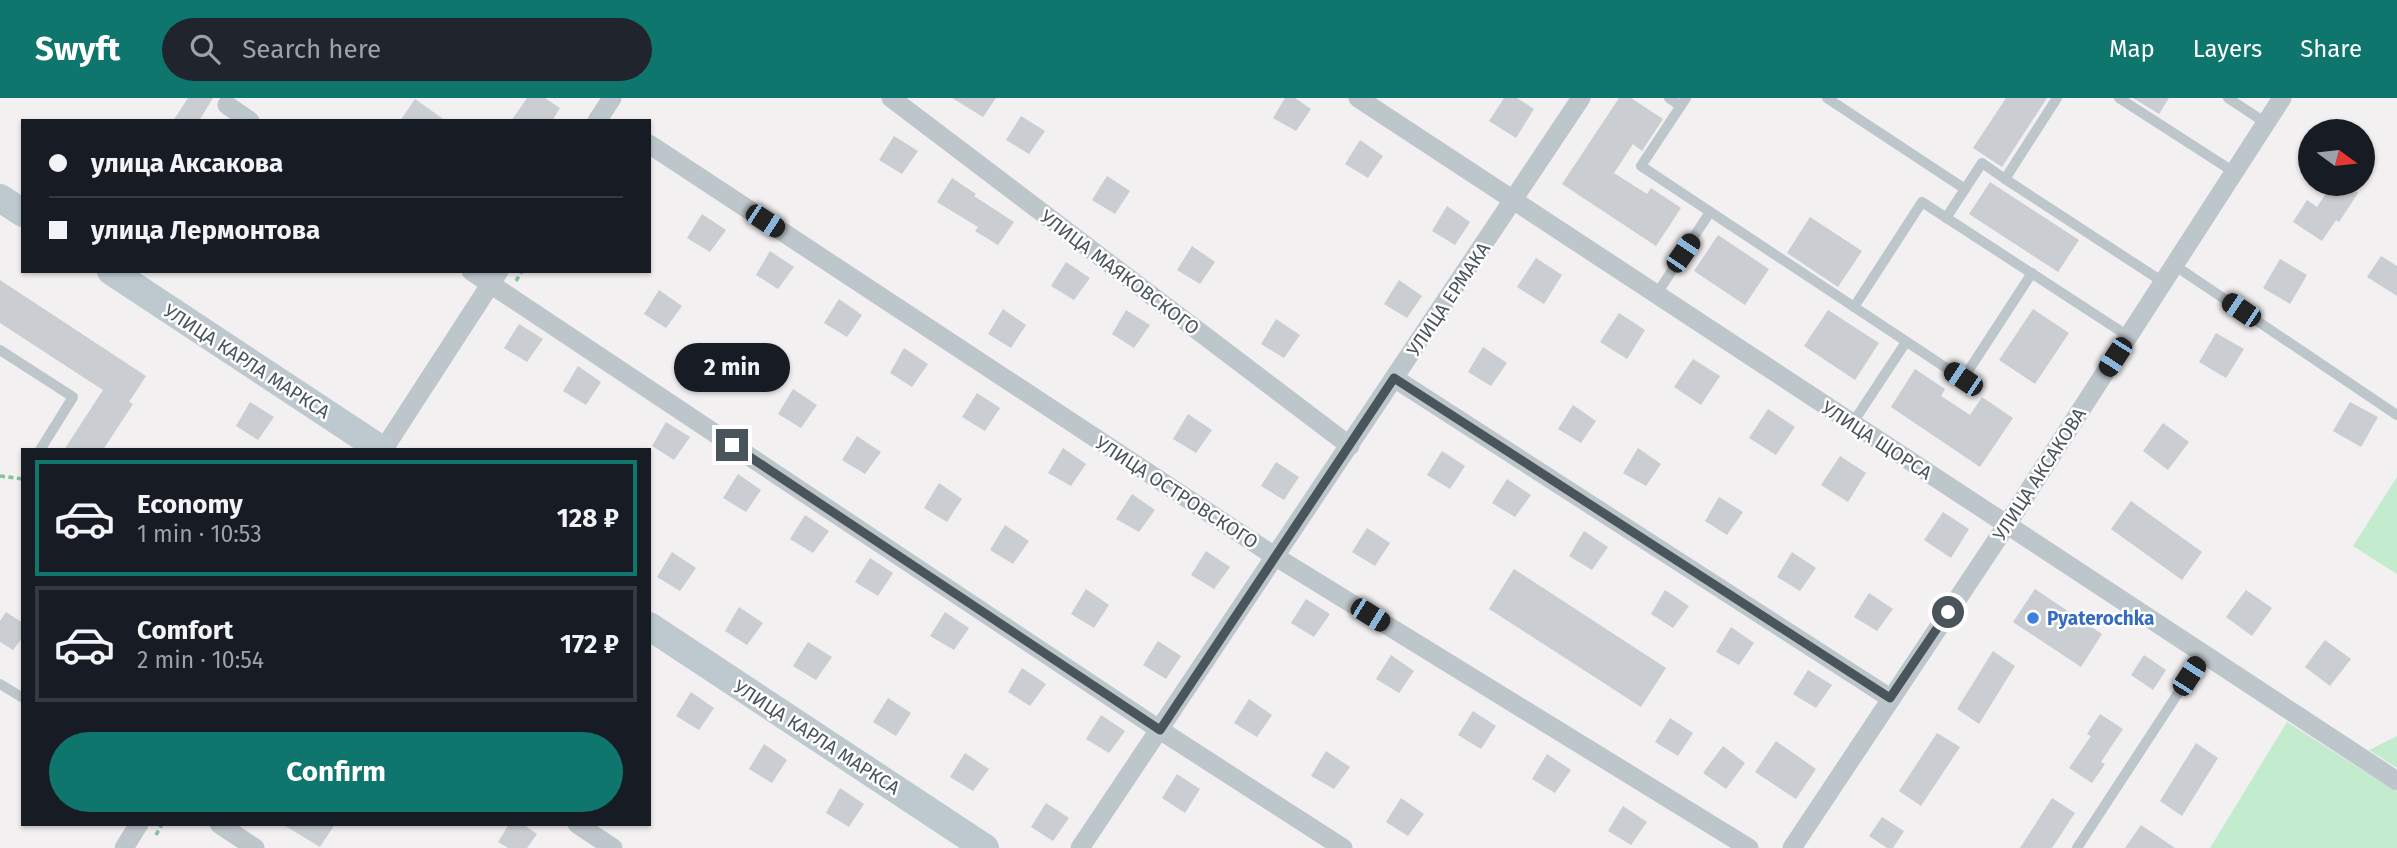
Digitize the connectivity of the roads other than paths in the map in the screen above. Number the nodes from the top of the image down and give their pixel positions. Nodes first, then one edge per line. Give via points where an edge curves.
1 (891, 98) edge
2 (1358, 98) edge
3 (1581, 98) edge
4 (1669, 98) edge
5 (1827, 98) edge
6 (2057, 98) edge
7 (2119, 98) edge
8 (2228, 98) edge
9 (2282, 98) edge
10 (1684, 102) edge
11 (227, 106) dead end
12 (247, 119) edge
13 (2266, 123) junction
14 (651, 145) edge
15 (2234, 172) junction
16 (2005, 179) junction
17 (1965, 189) junction
18 (0, 198) edge
19 (1513, 200) junction
20 (21, 212) edge
21 (1710, 212) junction
22 (1946, 218) junction
23 (2174, 265) junction
24 (478, 273) edge
25 (2032, 273) junction
26 (125, 275) edge
27 (495, 278) edge
28 (2163, 282) junction
29 (1656, 295) junction
30 (1854, 307) junction
31 (2128, 336) junction
32 (1906, 342) junction
33 (0, 350) edge
34 (1394, 378) junction
35 (2397, 415) edge
36 (1852, 424) junction
37 (1350, 446) junction
38 (41, 448) edge
39 (379, 448) edge
40 (383, 448) edge
41 (2006, 526) junction
42 (1276, 557) junction
43 (651, 627) edge
44 (2203, 654) junction
45 (0, 684) edge
46 (21, 697) edge
47 (1890, 698) junction
48 (1160, 730) junction
49 (2397, 781) edge
50 (138, 826) edge
51 (222, 826) edge
52 (580, 826) edge
53 (124, 848) edge
54 (255, 848) edge
55 (613, 848) edge
56 (985, 848) edge
57 (1080, 848) edge
58 (1343, 848) edge
59 (1749, 848) edge
60 (1792, 848) edge
61 (2077, 848) edge

1 - 37 street, УЛИЦА МАЯКОВСКОГО
2 - 19 street, УЛИЦА ЩОРСА
3 - 19 street, УЛИЦА ЕРМАКА
4 - 10 lane
5 - 17 lane
6 - 16 lane
7 - 15 lane
8 - 13 lane
9 - 13 street, УЛИЦА АКСАКОВА
10 - 21 lane via 1641,166
11 - 12 street
13 - 15 street, УЛИЦА АКСАКОВА
14 - 42 street, УЛИЦА ОСТРОВСКОГО
15 - 23 street, УЛИЦА АКСАКОВА
16 - 17 lane via 1982,163
16 - 28 lane
17 - 22 lane
18 - 20 main road
19 - 29 street, УЛИЦА ЩОРСА
19 - 34 street, УЛИЦА ЕРМАКА
21 - 29 lane
21 - 30 lane
22 - 25 lane
22 - 30 lane via 1922,202
23 - 28 street, УЛИЦА АКСАКОВА
23 - 35 lane
24 - 27 street
25 - 31 lane
25 - 32 lane via 1963,379
26 - 39 main road, УЛИЦА КАРЛА МАРКСА
27 - 40 street
27 - 48 street
28 - 31 street, УЛИЦА АКСАКОВА
29 - 36 street, УЛИЦА ЩОРСА
30 - 32 lane
31 - 41 street, УЛИЦА АКСАКОВА
32 - 36 lane
33 - 38 lane via 73,397
34 - 37 street, УЛИЦА ЕРМАКА
34 - 47 street
36 - 41 street, УЛИЦА ЩОРСА
37 - 42 street, УЛИЦА ЕРМАКА
41 - 44 street, УЛИЦА ЩОРСА
41 - 47 street, УЛИЦА АКСАКОВА
42 - 48 street, УЛИЦА ЕРМАКА
42 - 59 street, УЛИЦА ОСТРОВСКОГО
43 - 56 main road, УЛИЦА КАРЛА МАРКСА
44 - 49 street, УЛИЦА ЩОРСА
44 - 61 lane
45 - 46 lane
47 - 60 street, УЛИЦА АКСАКОВА
48 - 57 street, УЛИЦА ЕРМАКА
48 - 58 street
50 - 53 street
51 - 54 street
52 - 55 street

